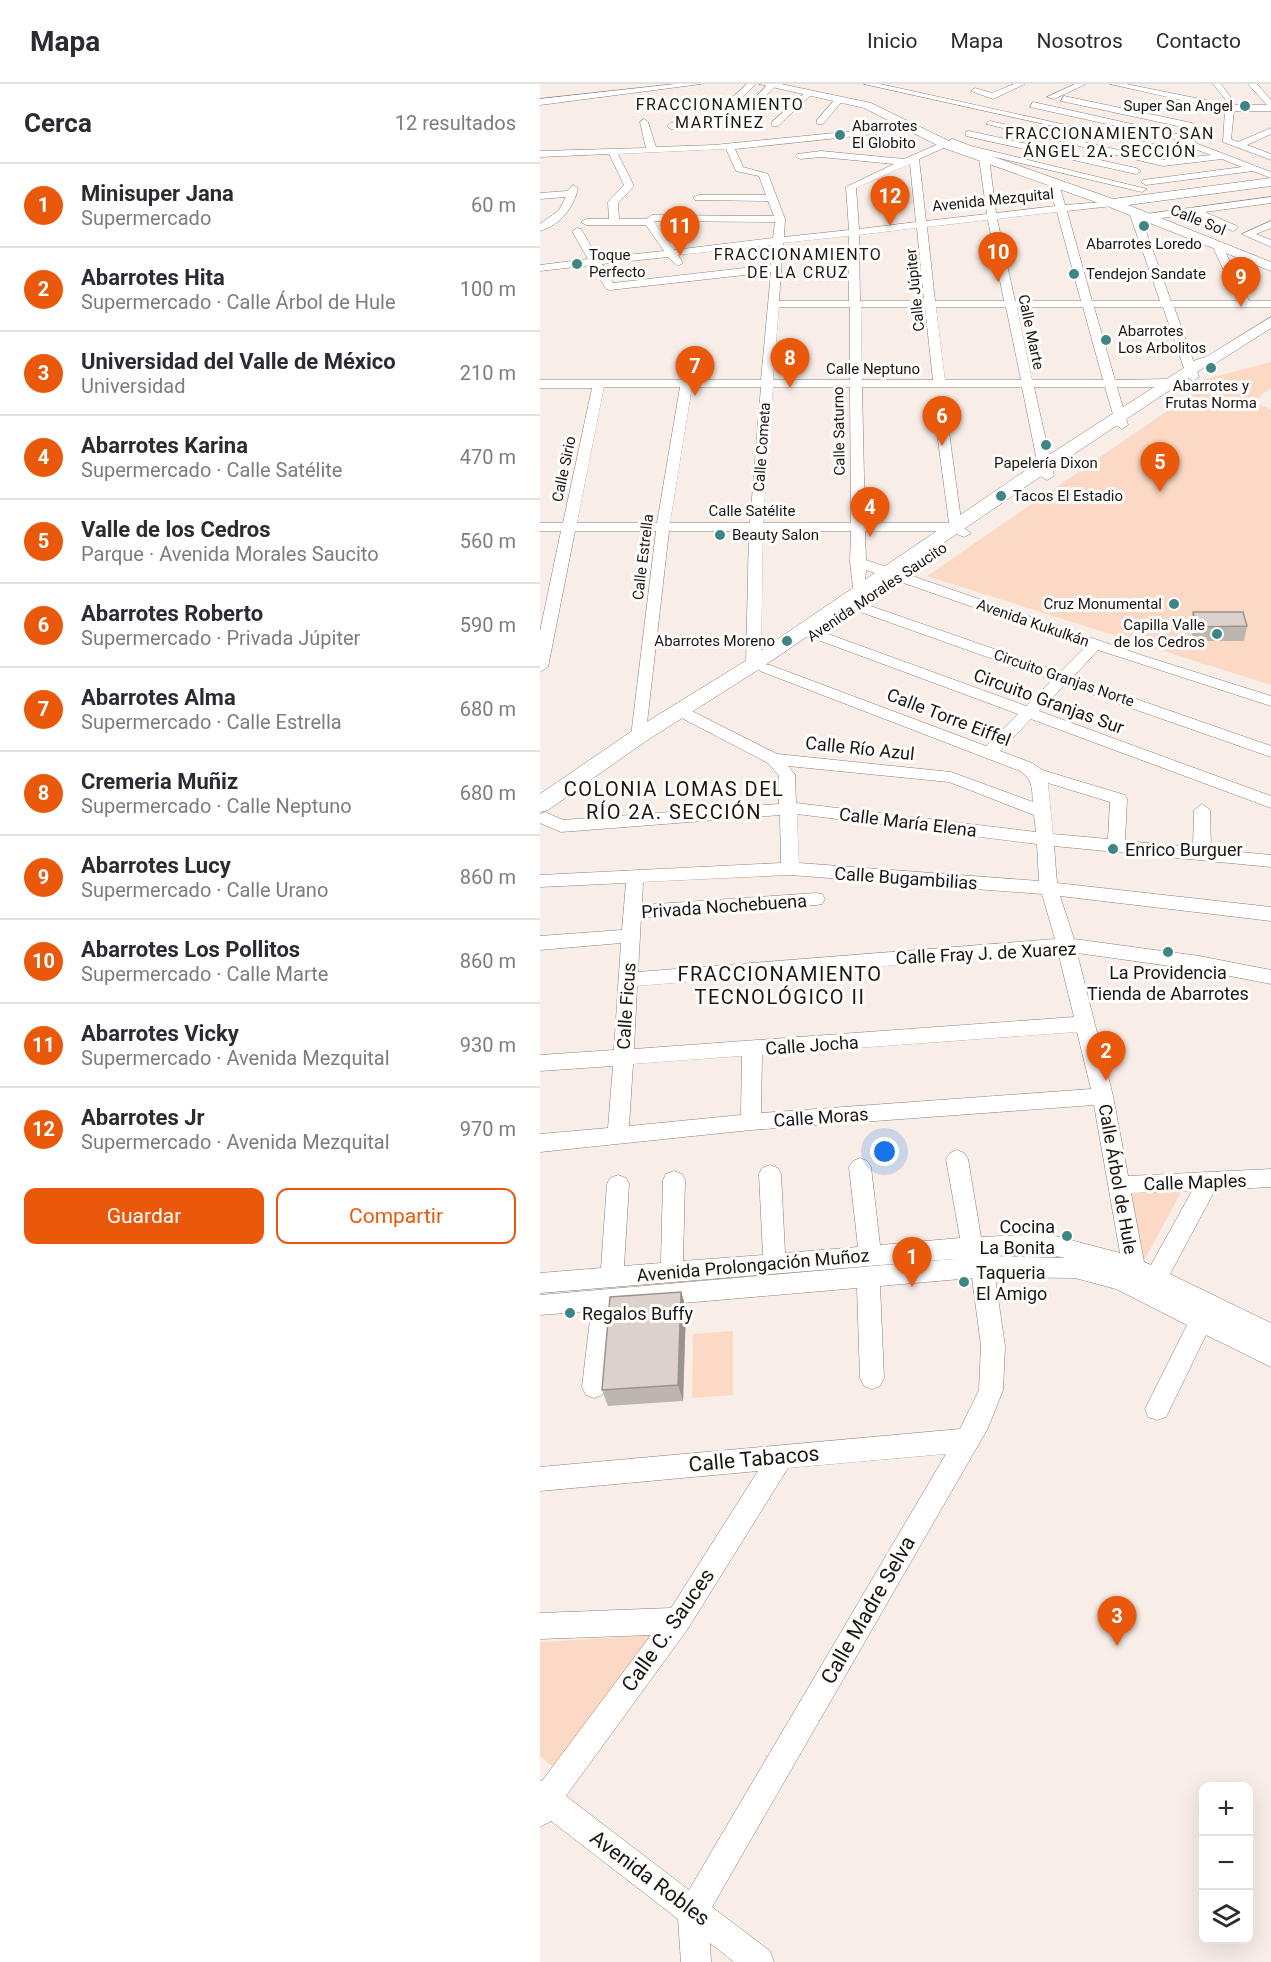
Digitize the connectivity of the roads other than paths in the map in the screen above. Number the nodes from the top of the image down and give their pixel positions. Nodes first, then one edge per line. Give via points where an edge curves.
1 (697, 84) edge
2 (752, 84) edge
3 (868, 84) edge
4 (992, 84) edge
5 (1021, 84) edge
6 (1114, 84) edge
7 (1143, 84) edge
8 (1203, 84) edge
9 (1252, 84) edge
10 (768, 85) edge
11 (1218, 86) edge
12 (1083, 87) edge
13 (808, 93) junction
14 (1053, 97) junction
15 (840, 99) junction
16 (1204, 100) junction
17 (540, 102) edge
18 (1270, 103) edge
19 (1033, 105) junction
20 (1230, 106) junction
21 (1011, 115) junction
22 (1249, 120) dead end
23 (644, 122) dead end
24 (820, 122) dead end
25 (717, 124) junction
26 (775, 124) dead end
27 (990, 124) junction
28 (1115, 124) junction
29 (1239, 124) dead end
30 (671, 126) dead end
31 (1192, 126) junction
32 (912, 127) junction
33 (1229, 128) junction
34 (1271, 131) edge
35 (969, 134) junction
36 (1098, 134) junction
37 (1187, 139) junction
38 (949, 143) junction
39 (1081, 144) junction
40 (1238, 145) junction
41 (729, 146) junction
42 (1175, 150) junction
43 (652, 151) junction
44 (612, 152) junction
45 (540, 154) edge
46 (1064, 155) junction
47 (800, 156) dead end
48 (1270, 156) edge
49 (1224, 157) junction
50 (984, 158) junction
51 (909, 160) junction
52 (1163, 163) junction
53 (1048, 165) junction
54 (1252, 169) junction
55 (1154, 175) junction
56 (1271, 175) edge
57 (1054, 184) junction
58 (1142, 186) junction
59 (1268, 186) edge
60 (540, 196) edge
61 (698, 198) dead end
62 (771, 198) junction
63 (1271, 200) edge
64 (1130, 207) junction
65 (1060, 209) junction
66 (1195, 212) junction
67 (992, 217) junction
68 (780, 219) junction
69 (650, 220) junction
70 (586, 222) dead end
71 (614, 222) junction
72 (1271, 224) edge
73 (923, 225) junction
74 (540, 228) edge
75 (1233, 228) dead end
76 (577, 231) dead end
77 (854, 232) junction
78 (778, 241) junction
79 (1271, 244) edge
80 (1217, 245) junction
81 (673, 253) junction
82 (596, 262) junction
83 (1271, 267) edge
84 (540, 268) edge
85 (776, 268) junction
86 (687, 278) junction
87 (693, 289) dead end
88 (773, 303) junction
89 (855, 304) junction
90 (931, 304) junction
91 (1010, 304) junction
92 (1087, 304) junction
93 (1167, 304) junction
94 (1245, 304) junction
95 (1271, 304) edge
96 (1271, 321) edge
97 (1191, 374) junction
98 (1110, 383) junction
99 (1170, 383) junction
100 (540, 384) edge
101 (599, 384) junction
102 (687, 384) junction
103 (767, 384) junction
104 (855, 384) junction
105 (939, 384) junction
106 (1027, 384) junction
107 (1121, 421) junction
108 (942, 425) dead end
109 (1045, 471) junction
110 (540, 527) edge
111 (569, 527) junction
112 (663, 527) junction
113 (756, 527) junction
114 (858, 527) junction
115 (957, 528) junction
116 (857, 562) junction
117 (892, 575) junction
118 (858, 599) junction
119 (815, 634) junction
120 (1096, 644) junction
121 (760, 666) junction
122 (540, 667) edge
123 (1065, 678) junction
124 (1271, 701) edge
125 (685, 714) junction
126 (1027, 714) junction
127 (639, 736) junction
128 (1271, 752) edge
129 (989, 753) junction
130 (774, 759) junction
131 (1036, 774) junction
132 (1271, 802) edge
133 (790, 809) junction
134 (1202, 810) dead end
135 (1041, 811) junction
136 (542, 815) edge
137 (1046, 839) junction
138 (1116, 846) junction
139 (1202, 854) junction
140 (1271, 861) edge
141 (789, 869) junction
142 (635, 875) junction
143 (540, 881) edge
144 (1049, 888) junction
145 (816, 899) dead end
146 (632, 912) junction
147 (1271, 914) edge
148 (631, 936) junction
149 (540, 943) edge
150 (1066, 945) junction
151 (1271, 977) edge
152 (628, 980) junction
153 (1083, 1024) junction
154 (752, 1049) junction
155 (623, 1058) junction
156 (540, 1063) edge
157 (1102, 1096) junction
158 (751, 1122) junction
159 (618, 1136) junction
160 (540, 1143) edge
161 (957, 1159) dead end
162 (861, 1167) dead end
163 (770, 1174) dead end
164 (1271, 1178) edge
165 (674, 1180) dead end
166 (1208, 1182) junction
167 (618, 1184) dead end
168 (1118, 1185) junction
169 (977, 1257) junction
170 (774, 1263) junction
171 (869, 1266) junction
172 (1134, 1268) junction
173 (672, 1270) junction
174 (612, 1277) junction
175 (1157, 1277) junction
176 (540, 1283) edge
177 (604, 1299) junction
178 (540, 1305) edge
179 (1201, 1321) junction
180 (1271, 1334) edge
181 (1271, 1356) edge
182 (872, 1378) dead end
183 (594, 1388) dead end
184 (1157, 1409) dead end
185 (967, 1440) junction
186 (782, 1456) junction
187 (540, 1479) edge
188 (678, 1621) junction
189 (540, 1626) edge
190 (542, 1802) edge
191 (693, 1911) junction
192 (696, 1962) edge
193 (759, 1962) edge

1 - 17 street
2 - 25 street via 716,117
3 - 21 street
4 - 5 street via 975,91 993,96
6 - 16 street
7 - 16 street
8 - 11 street
9 - 18 street
10 - 13 main road, Calle Sol
10 - 25 street via 735,122
11 - 20 street
12 - 14 street, Calle Saturno
13 - 15 main road, Calle Sol
13 - 26 street
14 - 19 street, Calle Saturno
14 - 31 street
15 - 24 street
15 - 32 main road, Calle Sol via 867,105
16 - 20 street
16 - 31 street
18 - 20 street via 1245,108
18 - 22 street
19 - 21 street, Calle Saturno
19 - 28 street
20 - 33 street
21 - 27 street, Calle Saturno
21 - 36 street
23 - 43 street
25 - 30 street
27 - 35 street, Calle Saturno
27 - 39 street
28 - 36 street
28 - 37 street
29 - 33 street
31 - 37 street
32 - 38 main road, Calle Sol
32 - 41 street
33 - 40 street via 1226,140
34 - 40 street
35 - 38 street, Calle Saturno
35 - 46 street
36 - 39 street
36 - 42 street
37 - 42 street
37 - 49 street
38 - 50 main road, Calle Sol
38 - 51 street, Calle Saturno
38 - 53 street
39 - 46 street
39 - 52 street
40 - 48 street
41 - 43 street
41 - 62 street, Calle Cometa via 739,169 763,174
42 - 52 street
43 - 44 street
44 - 45 street
44 - 71 street via 629,186 612,202
46 - 53 street
46 - 55 street
47 - 51 street
49 - 52 street
49 - 54 street
50 - 57 main road, Calle Sol
50 - 67 street, Calle Marte
51 - 73 street, Calle Júpiter
51 - 77 street, Calle Saturno via 851,187
52 - 55 street
53 - 58 street
54 - 56 street
54 - 58 street
55 - 58 street
57 - 64 main road, Calle Sol
57 - 65 street
58 - 64 street
59 - 64 main road, Avenida Mezquital
60 - 74 street via 573,191 567,207
61 - 62 street
62 - 68 street, Calle Cometa
63 - 66 street
64 - 65 street, Avenida Mezquital
64 - 66 street
64 - 80 main road, Calle Sol
64 - 93 street
65 - 67 street, Avenida Mezquital
65 - 92 street
66 - 75 street
67 - 73 street, Avenida Mezquital
67 - 91 street, Calle Marte
68 - 69 street
68 - 78 street, Calle Cometa
69 - 71 street
69 - 81 street
70 - 71 street
72 - 79 street via 1247,234
73 - 77 street, Avenida Mezquital
73 - 90 street, Calle Júpiter
76 - 82 street
77 - 78 street, Avenida Mezquital
77 - 89 street, Calle Saturno
78 - 81 street, Avenida Mezquital
78 - 85 street, Calle Cometa
80 - 83 main road, Calle Sol
80 - 94 street
81 - 82 street, Avenida Mezquital
81 - 86 street
82 - 84 street, Avenida Mezquital
82 - 86 street via 610,287
85 - 86 street
85 - 88 street, Calle Cometa
86 - 87 street
88 - 89 street
88 - 103 street, Calle Cometa
89 - 90 street
89 - 104 street, Calle Saturno
90 - 91 street
90 - 105 street, Calle Júpiter
91 - 92 street
91 - 106 street, Calle Marte
92 - 93 street
92 - 98 street
93 - 94 street
93 - 97 street
94 - 95 street
96 - 97 main road, Avenida Morales Saucito via 1211,360 1211,365
97 - 99 main road, Avenida Morales Saucito
97 - 107 main road, Avenida Morales Saucito
98 - 99 street, Calle Neptuno
98 - 106 street, Calle Neptuno
98 - 107 street
99 - 107 main road, Avenida Morales Saucito
100 - 101 street, Calle Neptuno
101 - 102 street, Calle Neptuno
101 - 111 street, Calle Sirio
102 - 103 street, Calle Neptuno
102 - 112 street, Calle Estrella
103 - 104 street, Calle Neptuno
103 - 113 street, Calle Cometa
104 - 105 street, Calle Neptuno
104 - 114 street, Calle Saturno
105 - 106 street, Calle Neptuno
106 - 109 street, Calle Marte
107 - 109 main road, Avenida Morales Saucito
108 - 115 street
109 - 115 main road, Avenida Morales Saucito
110 - 111 street, Calle Satélite
111 - 112 street, Calle Satélite
111 - 122 street, Calle Sirio
112 - 113 street, Calle Satélite
112 - 127 street, Calle Estrella
113 - 114 street, Calle Satélite
113 - 121 street, Calle Cometa
114 - 115 street, Calle Satélite
114 - 116 street, Calle Saturno
115 - 117 main road, Avenida Morales Saucito
116 - 117 street
116 - 118 street, Calle Saturno
117 - 118 main road, Avenida Morales Saucito
117 - 120 street, Avenida Kukulkán
118 - 119 main road, Avenida Morales Saucito
118 - 121 main road, Avenida Morales Saucito
118 - 123 street, Circuito Granjas Norte
119 - 121 main road, Avenida Morales Saucito
119 - 126 street, Circuito Granjas Sur
120 - 123 street
120 - 124 street, Avenida Kukulkán
121 - 125 main road, Avenida Morales Saucito
121 - 129 street, Calle Torre Eiffel
123 - 126 street
123 - 128 street, Circuito Granjas Norte
125 - 127 main road, Avenida Morales Saucito
125 - 130 street, Calle Río Azul
125 - 136 main road, Avenida Morales Saucito
126 - 129 street
126 - 132 street, Circuito Granjas Sur
127 - 136 main road, Avenida Morales Saucito
129 - 131 street, Calle Torre Eiffel
130 - 133 street via 787,775
130 - 135 street, Calle Río Azul via 951,777
131 - 135 street, Calle Árbol de Hule
131 - 138 street, Calle Torre Eiffel via 1119,799
133 - 136 street, Calle María Elena via 561,826
133 - 137 street, Calle María Elena
133 - 141 street
134 - 139 street
135 - 137 street, Calle Árbol de Hule
137 - 138 street, Calle María Elena
137 - 144 street, Calle Árbol de Hule
138 - 139 street, Calle María Elena
139 - 140 street, Calle María Elena
141 - 142 street, Calle Bugambilias
141 - 144 street, Calle Bugambilias
142 - 143 street, Calle Bugambilias
142 - 146 street, Calle Ficus
144 - 147 street, Calle Bugambilias
144 - 150 street, Calle Árbol de Hule
145 - 146 street, Privada Nochebuena
146 - 148 street, Calle Ficus
148 - 149 street
148 - 152 street, Calle Ficus
150 - 151 street, Calle Fray J. de Xuarez
150 - 152 street, Calle Fray J. de Xuarez
150 - 153 street, Calle Árbol de Hule
152 - 155 street, Calle Ficus
153 - 154 street, Calle Jocha
153 - 157 street, Calle Árbol de Hule
154 - 155 street, Calle Jocha
154 - 158 street
155 - 156 street, Calle Jocha
155 - 159 street, Calle Ficus
157 - 158 street, Calle Moras
157 - 168 street, Calle Árbol de Hule
158 - 159 street, Calle Moras
159 - 160 street, Calle Moras
161 - 169 street, Calle Madre Selva
162 - 171 street
163 - 170 street
164 - 166 street, Calle Maples
165 - 173 street
166 - 168 street, Calle Maples
166 - 175 street
167 - 174 street
168 - 172 street, Calle Árbol de Hule
169 - 171 street, Avenida Prolongación Muñoz
169 - 172 street, Avenida Prolongación Muñoz via 1048,1244
169 - 179 street, Avenida Prolongación Muñoz via 1075,1268 1121,1280
169 - 185 street, Calle Madre Selva via 993,1346 992,1390
170 - 171 street, Avenida Prolongación Muñoz
170 - 173 street, Avenida Prolongación Muñoz
171 - 177 street, Avenida Prolongación Muñoz
171 - 182 street
172 - 175 street, Avenida Prolongación Muñoz
173 - 174 street, Avenida Prolongación Muñoz
174 - 176 street, Avenida Prolongación Muñoz
175 - 180 street, Avenida Prolongación Muñoz
177 - 178 street, Avenida Prolongación Muñoz
177 - 183 street
179 - 181 street, Avenida Prolongación Muñoz
179 - 184 street
185 - 186 street, Calle Tabacos
185 - 191 street, Calle Madre Selva
186 - 187 street, Calle Tabacos
186 - 188 street, Calle C. Sauces
188 - 189 street
188 - 190 street, Calle C. Sauces
190 - 191 street, Avenida Robles
191 - 192 street
191 - 193 street, Avenida Robles

